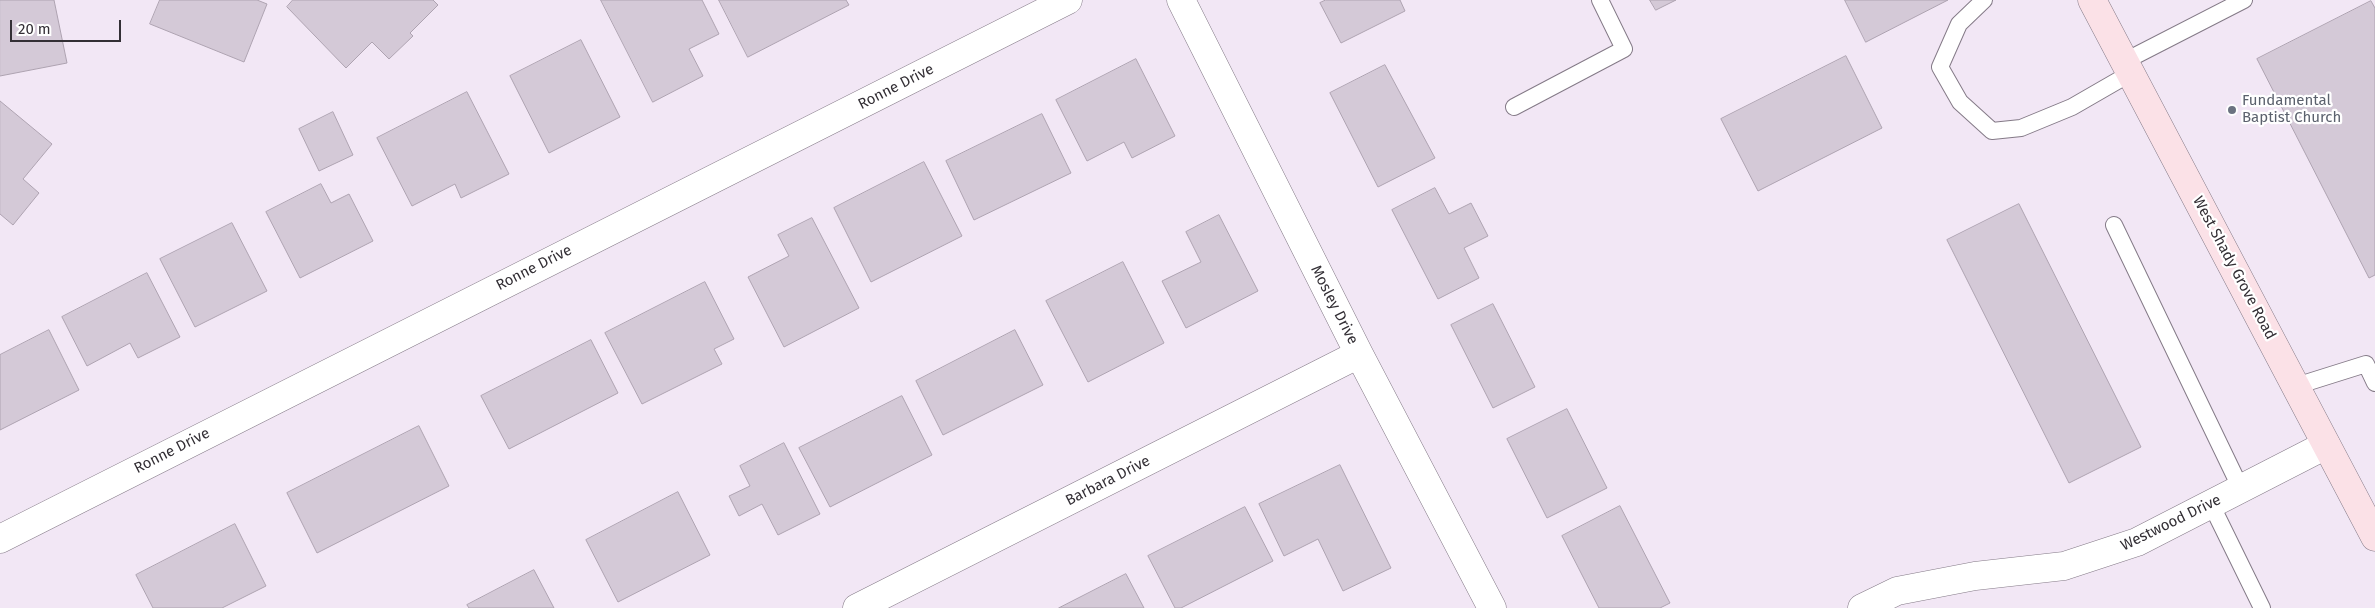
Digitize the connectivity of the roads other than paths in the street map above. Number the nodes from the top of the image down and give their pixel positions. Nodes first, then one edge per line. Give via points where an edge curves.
1 (1068, 0) edge
2 (1181, 0) edge
3 (1600, 0) edge
4 (1984, 0) edge
5 (2092, 0) edge
6 (2244, 0) edge
7 (2128, 67) junction
8 (1514, 107) dead end
9 (2114, 225) dead end
10 (1359, 354) junction
11 (2375, 383) edge
12 (2296, 386) junction
13 (2326, 445) junction
14 (2241, 489) junction
15 (2211, 504) junction
16 (2375, 537) edge
17 (0, 538) edge
18 (857, 608) edge
19 (1492, 608) edge
20 (1862, 608) edge
21 (2262, 608) edge

1 - 17 street, Ronne Drive
2 - 10 street, Mosley Drive
3 - 8 lane via 1624,49
4 - 7 lane via 1959,24 1940,66 1960,102 1992,131 2021,128 2064,110
5 - 7 main road, West Shady Grove Road
6 - 7 lane
7 - 12 main road, West Shady Grove Road
9 - 14 lane
10 - 18 street, Barbara Drive
10 - 19 street, Mosley Drive
11 - 12 lane via 2366,364
12 - 13 main road, West Shady Grove Road
13 - 14 street, Westwood Drive
13 - 16 main road, West Shady Grove Road
14 - 15 street, Westwood Drive
15 - 20 street, Westwood Drive via 2137,542 2064,566 1975,576 1897,591
15 - 21 lane

